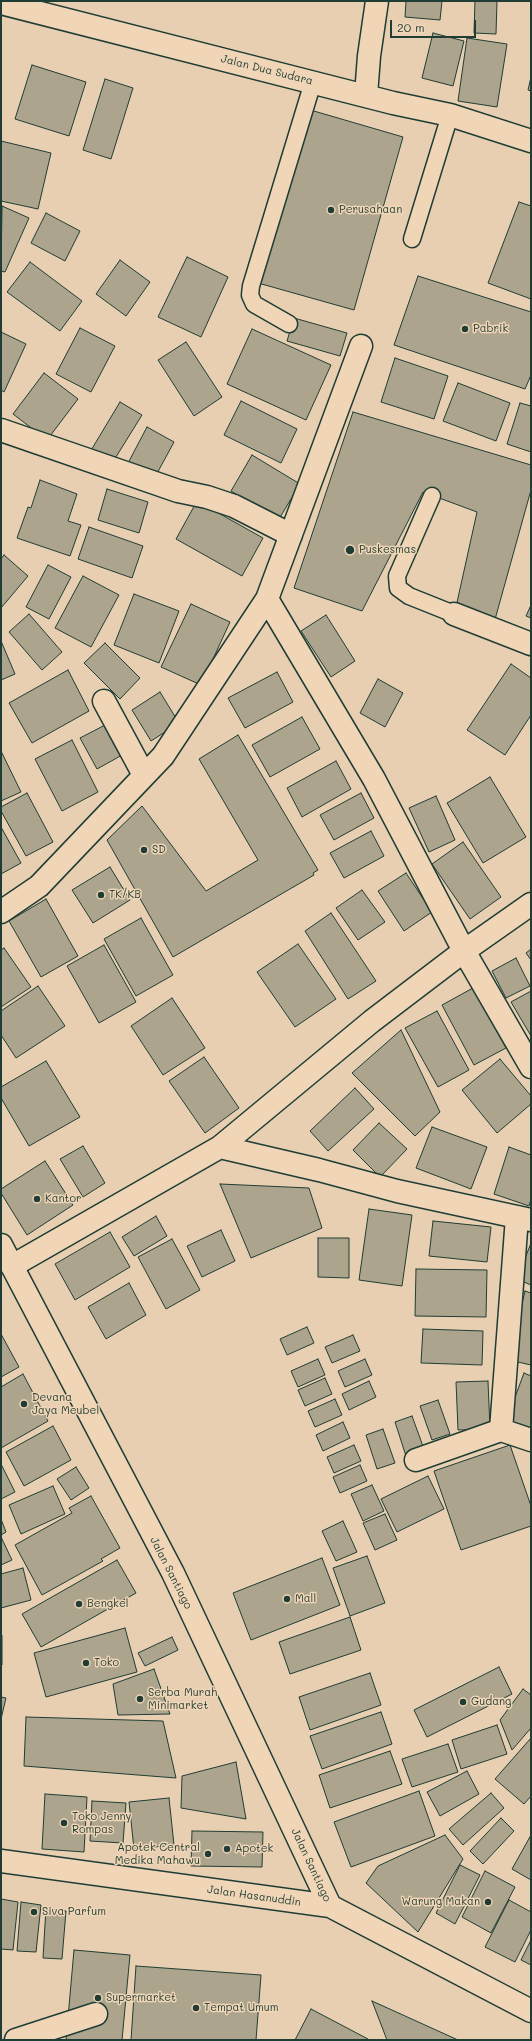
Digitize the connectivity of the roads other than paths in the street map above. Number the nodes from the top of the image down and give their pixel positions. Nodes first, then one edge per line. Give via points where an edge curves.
1 (377, 1) edge
2 (3, 9) edge
3 (313, 82) junction
4 (366, 95) junction
5 (450, 115) junction
6 (531, 141) edge
7 (412, 239) dead end
8 (289, 324) dead end
9 (361, 346) dead end
10 (1, 430) edge
11 (432, 496) dead end
12 (291, 535) junction
13 (267, 599) junction
14 (454, 614) joint
15 (531, 644) edge
16 (104, 701) dead end
17 (144, 775) junction
18 (531, 904) edge
19 (1, 912) edge
20 (464, 951) junction
21 (531, 1067) edge
22 (220, 1147) junction
23 (524, 1218) edge
24 (1, 1245) edge
25 (12, 1266) junction
26 (501, 1430) junction
27 (531, 1440) edge
28 (416, 1460) dead end
29 (1, 1861) edge
30 (330, 1906) junction
31 (531, 2011) edge
32 (96, 2014) dead end
33 (16, 2040) edge

1 - 4 main road
2 - 3 main road, Jalan Dua Sudara
3 - 4 main road, Jalan Dua Sudara
3 - 8 lane via 250,295 254,304
4 - 5 main road, Jalan Dua Sudara
5 - 6 main road, Jalan Dua Sudara
5 - 7 lane
9 - 12 main road
10 - 12 main road via 178,491 234,506
11 - 14 lane via 397,576 398,588 409,596
12 - 13 main road
13 - 17 main road via 163,756
13 - 20 main road via 374,779
14 - 15 main road
16 - 17 main road
17 - 19 main road via 39,886
18 - 20 main road
20 - 21 main road
20 - 22 main road via 372,1021
22 - 23 main road via 319,1170 396,1192
22 - 25 main road
23 - 26 main road
24 - 25 main road, Jalan Santiago
25 - 30 main road, Jalan Santiago via 173,1573
26 - 27 main road
26 - 28 main road
29 - 30 main road, Jalan Hasanuddin
30 - 31 main road, Jalan Hasanuddin
32 - 33 main road

